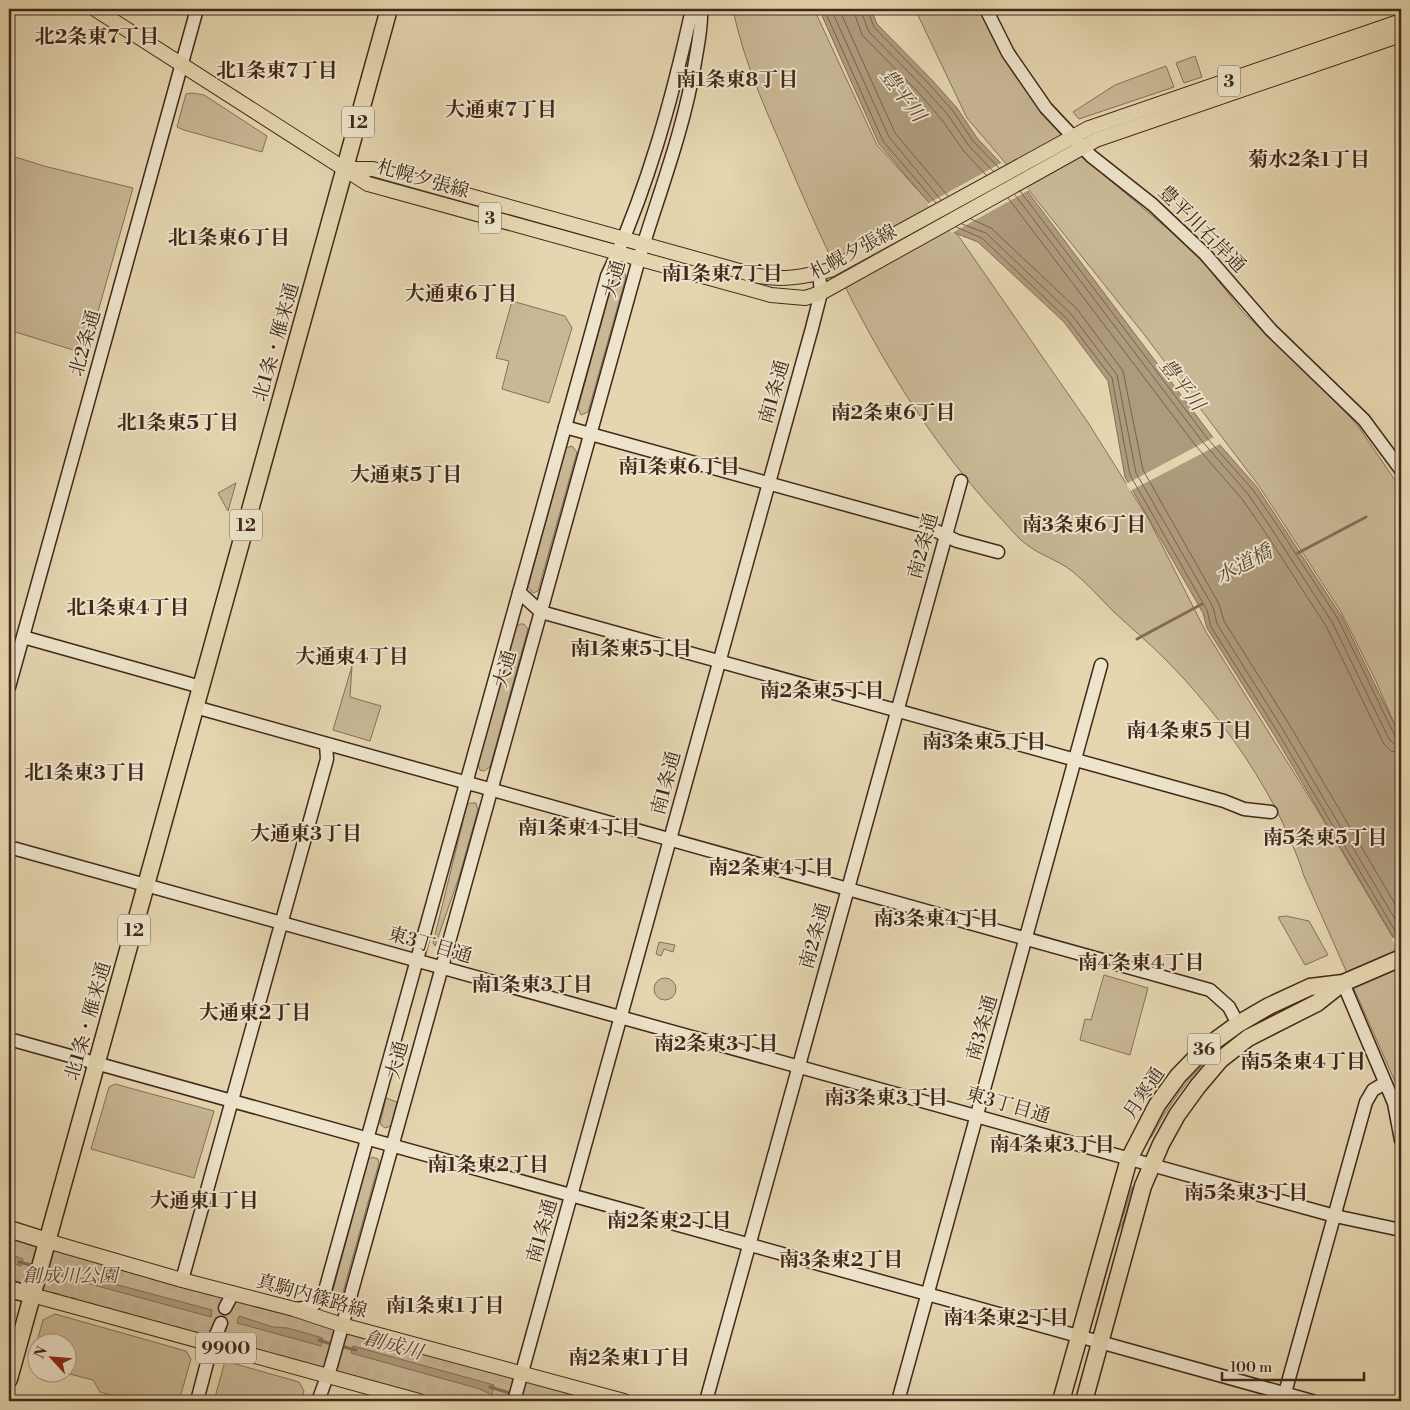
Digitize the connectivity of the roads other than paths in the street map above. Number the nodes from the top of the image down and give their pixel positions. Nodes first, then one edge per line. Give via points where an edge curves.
1 (95, 9) edge
2 (197, 9) edge
3 (389, 9) edge
4 (692, 9) edge
5 (702, 9) edge
6 (986, 9) edge
7 (1401, 21) edge
8 (1401, 35) edge
9 (182, 64) junction
10 (1074, 136) junction
11 (1083, 147) junction
12 (345, 169) junction
13 (624, 239) junction
14 (644, 244) junction
15 (618, 253) junction
16 (639, 259) junction
17 (819, 273) junction
18 (821, 293) junction
19 (565, 427) junction
20 (590, 434) junction
21 (1401, 470) edge
22 (961, 481) dead end
23 (769, 483) junction
24 (945, 536) junction
25 (998, 552) dead end
26 (519, 592) junction
27 (541, 612) junction
28 (23, 637) junction
29 (13, 657) edge
30 (720, 662) junction
31 (1101, 665) dead end
32 (9, 687) edge
33 (201, 687) junction
34 (196, 707) junction
35 (897, 712) junction
36 (326, 744) junction
37 (1075, 760) junction
38 (466, 782) junction
39 (491, 789) junction
40 (1271, 812) dead end
41 (670, 840) junction
42 (9, 848) edge
43 (147, 885) junction
44 (848, 889) junction
45 (281, 923) junction
46 (1026, 938) junction
47 (1401, 958) edge
48 (417, 961) junction
49 (442, 968) junction
50 (1349, 980) junction
51 (620, 1017) junction
52 (1238, 1024) junction
53 (9, 1039) edge
54 (96, 1064) junction
55 (798, 1067) junction
56 (1385, 1083) junction
57 (232, 1101) junction
58 (977, 1116) junction
59 (368, 1139) junction
60 (1401, 1140) edge
61 (393, 1146) junction
62 (1130, 1159) junction
63 (1151, 1165) junction
64 (571, 1196) junction
65 (1335, 1216) junction
66 (9, 1229) edge
67 (1401, 1230) edge
68 (47, 1241) junction
69 (749, 1245) junction
70 (182, 1280) junction
71 (9, 1289) edge
72 (233, 1293) junction
73 (32, 1295) junction
74 (928, 1295) junction
75 (225, 1308) dead end
76 (294, 1309) junction
77 (221, 1323) dead end
78 (342, 1325) junction
79 (1079, 1336) junction
80 (1100, 1342) junction
81 (212, 1344) junction
82 (522, 1373) junction
83 (326, 1376) junction
84 (9, 1379) edge
85 (1284, 1397) edge
86 (197, 1401) edge
87 (318, 1401) edge
88 (419, 1401) edge
89 (514, 1401) edge
90 (624, 1401) edge
91 (706, 1401) edge
92 (898, 1401) edge
93 (1061, 1401) edge
94 (1084, 1401) edge
95 (1312, 1401) edge

1 - 9 main road
2 - 9 street, 北2条通
3 - 12 highway, 北1条・雁来通 / 12
4 - 13 street, 大通 via 677,76
5 - 14 street, 大通 via 681,129
6 - 10 street, 豊平川右岸通 via 1021,73 1046,108
7 - 10 main road, 札幌夕張線 / 3 via 1100,124
8 - 11 main road, 札幌夕張線 / 3 via 1274,77
9 - 12 main road
9 - 28 street, 北2条通
10 - 11 street, 豊平川右岸通
10 - 17 main road, 札幌夕張線 / 3 via 838,266
11 - 18 main road, 札幌夕張線 / 3
11 - 21 street, 豊平川右岸通 via 1199,248 1271,330 1364,420
12 - 13 main road, 札幌夕張線 / 3 via 373,169
12 - 15 main road, 札幌夕張線 / 3 via 368,184
12 - 33 highway, 北1条・雁来通 / 12
13 - 14 main road, 札幌夕張線 / 3
13 - 15 street, 大通
14 - 16 street, 大通
14 - 17 main road, 札幌夕張線 / 3 via 768,278 794,278
15 - 16 main road, 札幌夕張線 / 3
15 - 19 street, 大通 via 607,276
16 - 18 main road, 札幌夕張線 / 3 via 777,296 805,298
16 - 20 street, 大通
17 - 18 street, 南1条通
18 - 23 street, 南1条通
19 - 20 street
19 - 26 street, 大通
20 - 23 street
20 - 27 street, 大通
22 - 24 street, 南2条通
23 - 24 street via 930,528
23 - 30 street, 南1条通
24 - 25 street
24 - 35 street, 南2条通
26 - 27 street
26 - 38 street, 大通
27 - 30 street
27 - 39 street, 大通
28 - 29 street, 北2条通
28 - 33 street
29 - 32 street, 北2条通
30 - 35 street
30 - 41 street, 南1条通
31 - 37 street, 南3条通
33 - 34 highway, 北1条・雁来通 / 12
34 - 36 street
34 - 43 highway, 北1条・雁来通 / 12
35 - 37 street
35 - 44 street, 南2条通
36 - 38 street
36 - 45 street via 326,759
37 - 40 street via 1244,809
37 - 46 street, 南3条通
38 - 39 street
38 - 48 street, 大通
39 - 41 street
39 - 49 street, 大通
41 - 44 street
41 - 51 street, 南1条通
42 - 43 street, 東3丁目通
43 - 45 street, 東3丁目通
43 - 54 highway, 北1条・雁来通 / 12
44 - 46 street
44 - 55 street, 南2条通
45 - 48 street, 東3丁目通
45 - 57 street
46 - 52 street via 1210,990 1224,1002
46 - 58 street, 南3条通
47 - 50 highway, 月寒通 / 36
48 - 49 street, 東3丁目通
48 - 59 street, 大通
49 - 51 street, 東3丁目通
49 - 61 street, 大通
50 - 52 highway, 月寒通 / 36 via 1310,987
50 - 56 street
50 - 63 highway, 月寒通 / 36 via 1317,1003 1248,1038 1220,1060 1177,1115
51 - 55 street, 東3丁目通
51 - 64 street, 南1条通
52 - 62 highway, 月寒通 / 36 via 1206,1048 1178,1076 1156,1105
53 - 54 street
54 - 57 street
54 - 68 highway, 北1条・雁来通 / 12
55 - 58 street, 東3丁目通
55 - 69 street, 南2条通
56 - 60 street via 1396,1111
56 - 65 street via 1373,1090 1366,1102
57 - 59 street
57 - 70 street
58 - 62 street, 東3丁目通
58 - 74 street, 南3条通
59 - 61 street
59 - 76 street, 大通 via 323,1295 309,1308
61 - 64 street
61 - 78 street, 大通
62 - 63 street, 東3丁目通
62 - 79 highway, 月寒通 / 36
63 - 65 street, 東3丁目通
63 - 80 highway, 月寒通 / 36
64 - 69 street
64 - 82 street, 南1条通
65 - 67 street, 東3丁目通
65 - 85 street
66 - 68 highway
68 - 70 main road, 真駒内篠路線
68 - 73 highway, 北1条・雁来通 / 12
69 - 74 street
69 - 91 street, 南2条通
70 - 72 main road, 真駒内篠路線
71 - 73 highway
72 - 75 street
72 - 76 main road, 真駒内篠路線
73 - 81 main road, 9900
73 - 84 highway, 北1条・雁来通 / 12
74 - 79 street
74 - 92 street, 南3条通
76 - 78 main road, 真駒内篠路線
77 - 81 street
78 - 82 main road, 真駒内篠路線
78 - 83 street, 大通
79 - 80 street
79 - 93 highway, 月寒通 / 36
80 - 85 street
80 - 94 highway, 月寒通 / 36
81 - 83 main road, 9900
81 - 86 street
82 - 89 street, 南1条通
82 - 90 main road, 真駒内篠路線
83 - 87 street, 大通
83 - 88 main road, 9900
85 - 95 street

